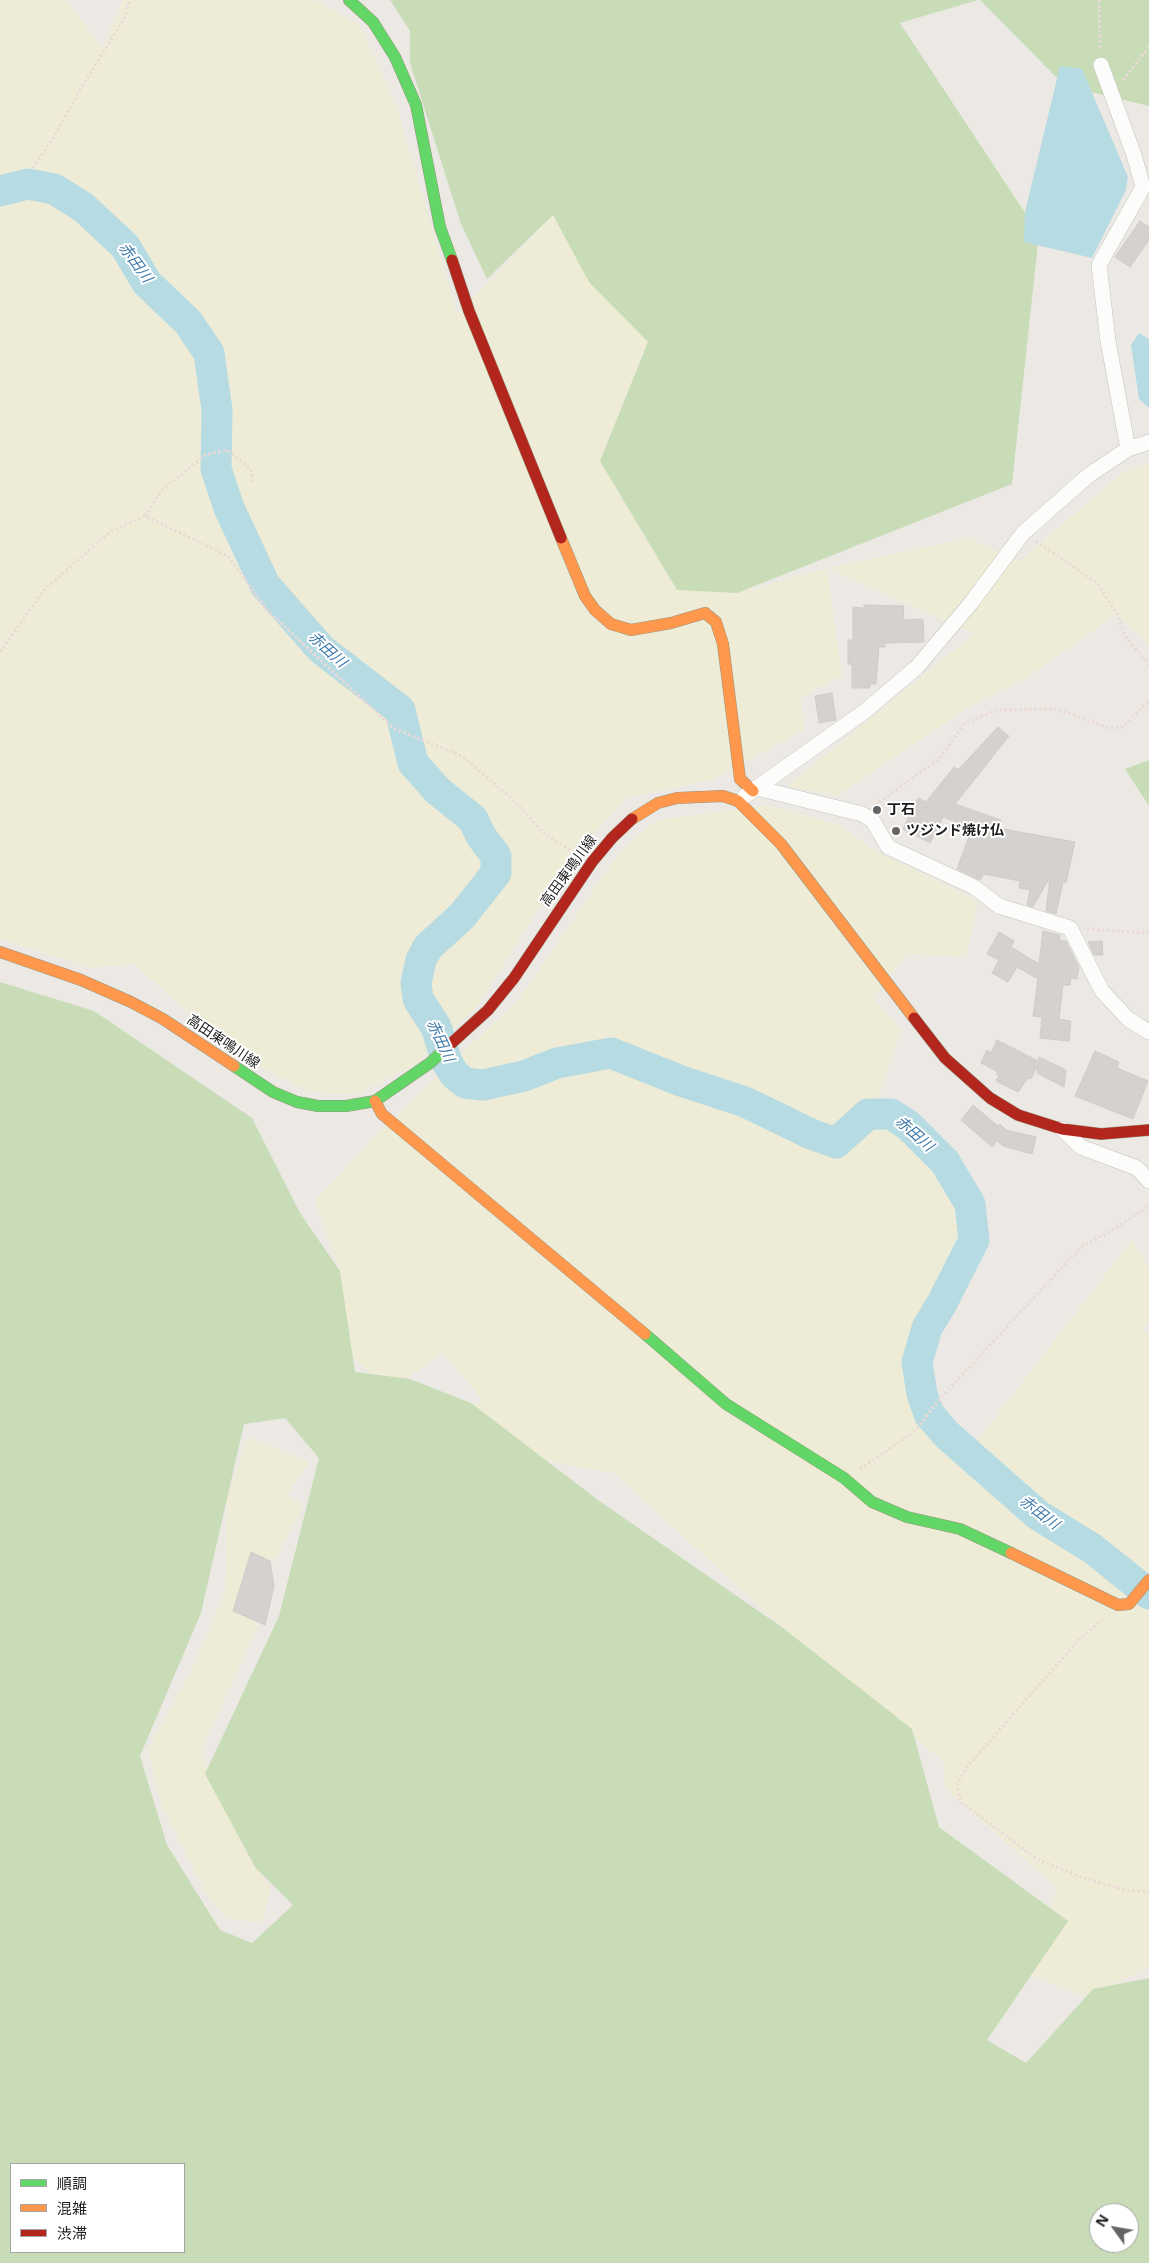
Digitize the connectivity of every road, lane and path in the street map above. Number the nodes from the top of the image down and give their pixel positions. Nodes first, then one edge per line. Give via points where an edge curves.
1 (130, 0) edge
2 (350, 0) edge
3 (1099, 0) edge
4 (1149, 47) edge
5 (1101, 66) joint
6 (1112, 93) junction
7 (32, 168) dead end
8 (1149, 442) edge
9 (1128, 449) junction
10 (253, 483) dead end
11 (145, 516) junction
12 (1023, 533) junction
13 (0, 652) edge
14 (1149, 665) edge
15 (1149, 701) edge
16 (755, 789) junction
17 (738, 801) junction
18 (862, 814) junction
19 (592, 862) junction
20 (1070, 928) junction
21 (1149, 933) edge
22 (0, 952) edge
23 (1149, 1032) edge
24 (375, 1101) junction
25 (1062, 1129) junction
26 (1149, 1130) edge
27 (1149, 1181) edge
28 (1149, 1206) edge
29 (844, 1478) junction
30 (1148, 1581) edge
31 (1124, 1605) junction
32 (1149, 1892) edge

1 - 7 path via 124,19
2 - 16 street via 372,22 395,57 416,105 440,227 469,311 585,596 595,610 612,624 631,630 706,613 716,622 723,644 740,779
3 - 5 path
4 - 6 path
5 - 6 street
6 - 9 street via 1143,187 1099,264 1108,341
8 - 9 street
9 - 12 street via 1090,475
10 - 11 path via 251,469 227,450 204,455 162,490
11 - 13 path via 111,531 44,590
11 - 19 path via 228,556 267,610 393,728 462,756 510,797 547,836
12 - 14 path via 1097,583 1117,614 1125,636
12 - 16 street via 917,667 864,712
15 - 18 path via 1122,727 1110,728 1057,708 996,710 964,724 939,759
16 - 17 street
16 - 18 street
17 - 19 street, 高田東鳴川線 via 723,796 701,795 658,803 636,816
17 - 25 street via 782,844 945,1058 990,1098 1018,1115
18 - 20 street via 873,821 888,848 974,887 999,906
19 - 24 street, 高田東鳴川線 via 514,978 488,1010 430,1063
20 - 21 path
20 - 23 street via 1102,991 1128,1019
22 - 24 street, 高田東鳴川線 via 81,980 131,1002 163,1019 273,1092 297,1102 346,1106
24 - 29 street via 382,1114 726,1404
25 - 26 street via 1101,1134
25 - 27 street via 1080,1147 1137,1168
28 - 29 path via 1111,1232 1081,1246 939,1400 915,1431
29 - 31 street via 872,1502 907,1517 960,1529
30 - 31 street
31 - 32 path via 1070,1649 966,1768 957,1785 961,1802 1037,1859 1125,1890

